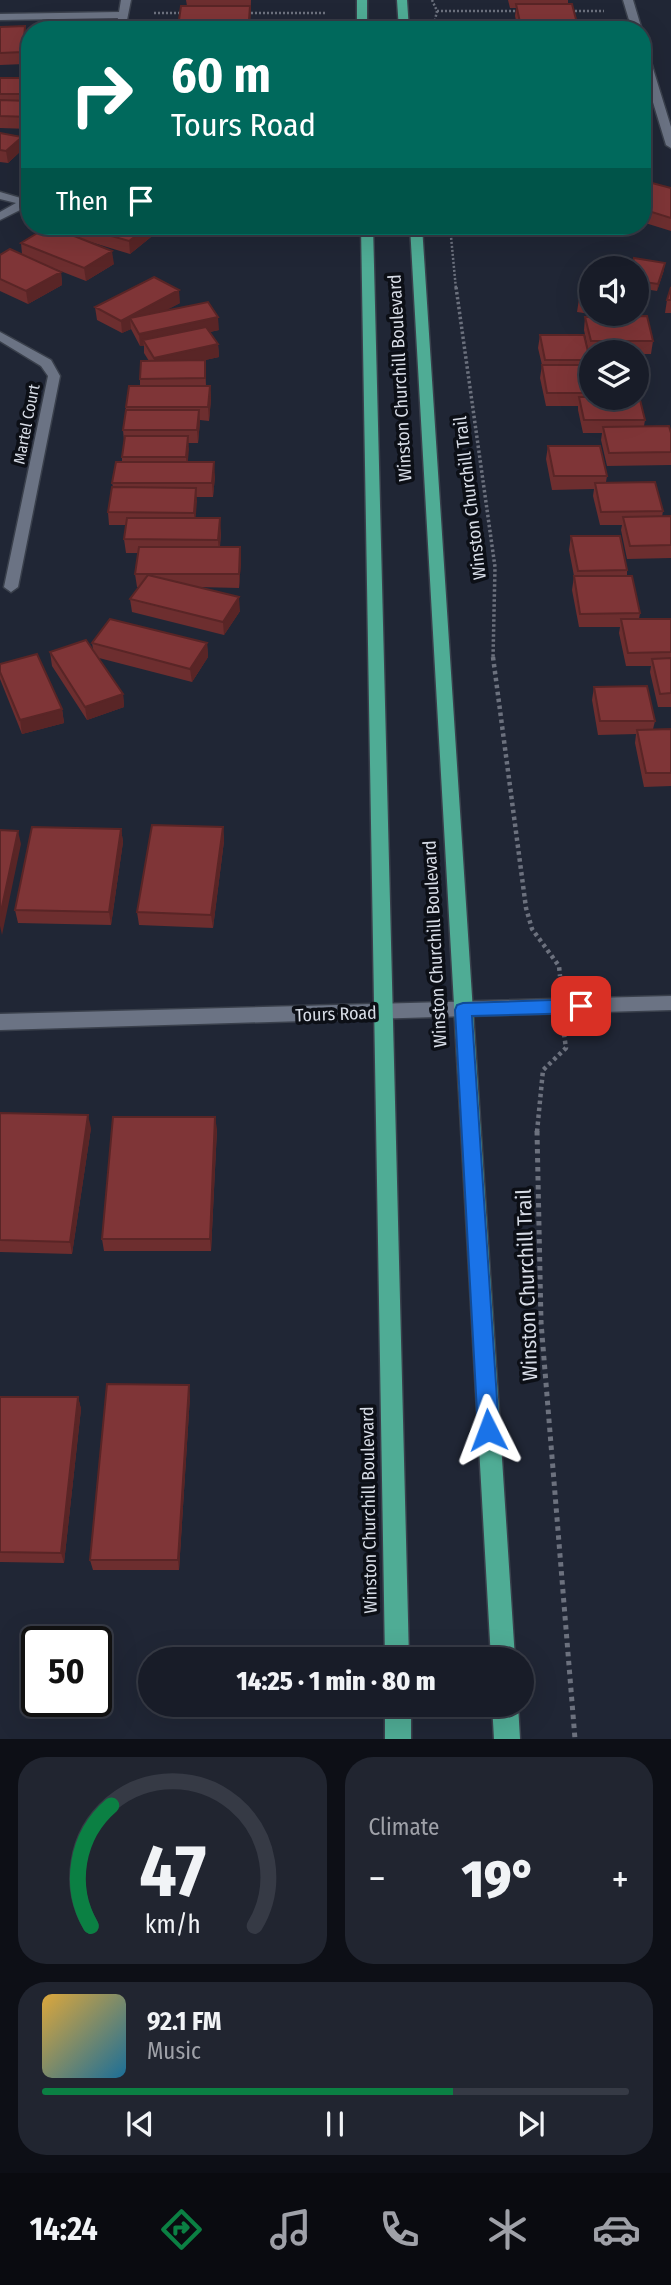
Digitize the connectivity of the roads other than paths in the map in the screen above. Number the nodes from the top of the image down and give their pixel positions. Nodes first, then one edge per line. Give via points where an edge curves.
1 (126, 0) edge
2 (362, 0) edge
3 (402, 0) edge
4 (628, 0) edge
5 (123, 16) junction
6 (0, 17) edge
7 (122, 21) edge
8 (362, 21) edge
9 (403, 21) edge
10 (634, 21) edge
11 (651, 78) edge
12 (671, 145) edge
13 (0, 195) edge
14 (21, 200) edge
15 (21, 205) edge
16 (0, 217) edge
17 (367, 235) edge
18 (417, 235) edge
19 (0, 336) edge
20 (11, 587) dead end
21 (671, 1003) edge
22 (463, 1010) junction
23 (383, 1012) junction
24 (0, 1022) edge
25 (397, 1647) edge
26 (502, 1647) edge
27 (398, 1717) edge
28 (506, 1717) edge
29 (398, 1739) edge
30 (508, 1739) edge

1 - 5 street
2 - 8 main road
3 - 9 main road
4 - 10 street
5 - 6 street
5 - 7 street
11 - 12 street
13 - 14 street
15 - 16 street
17 - 23 main road, Winston Churchill Boulevard
18 - 22 main road, Winston Churchill Boulevard
19 - 20 street, Martel Court via 46,363 54,376
21 - 22 street, Tours Road
22 - 23 street, Tours Road
22 - 26 main road, Winston Churchill Boulevard
23 - 24 street, Tours Road
23 - 25 main road, Winston Churchill Boulevard
27 - 29 main road
28 - 30 main road

